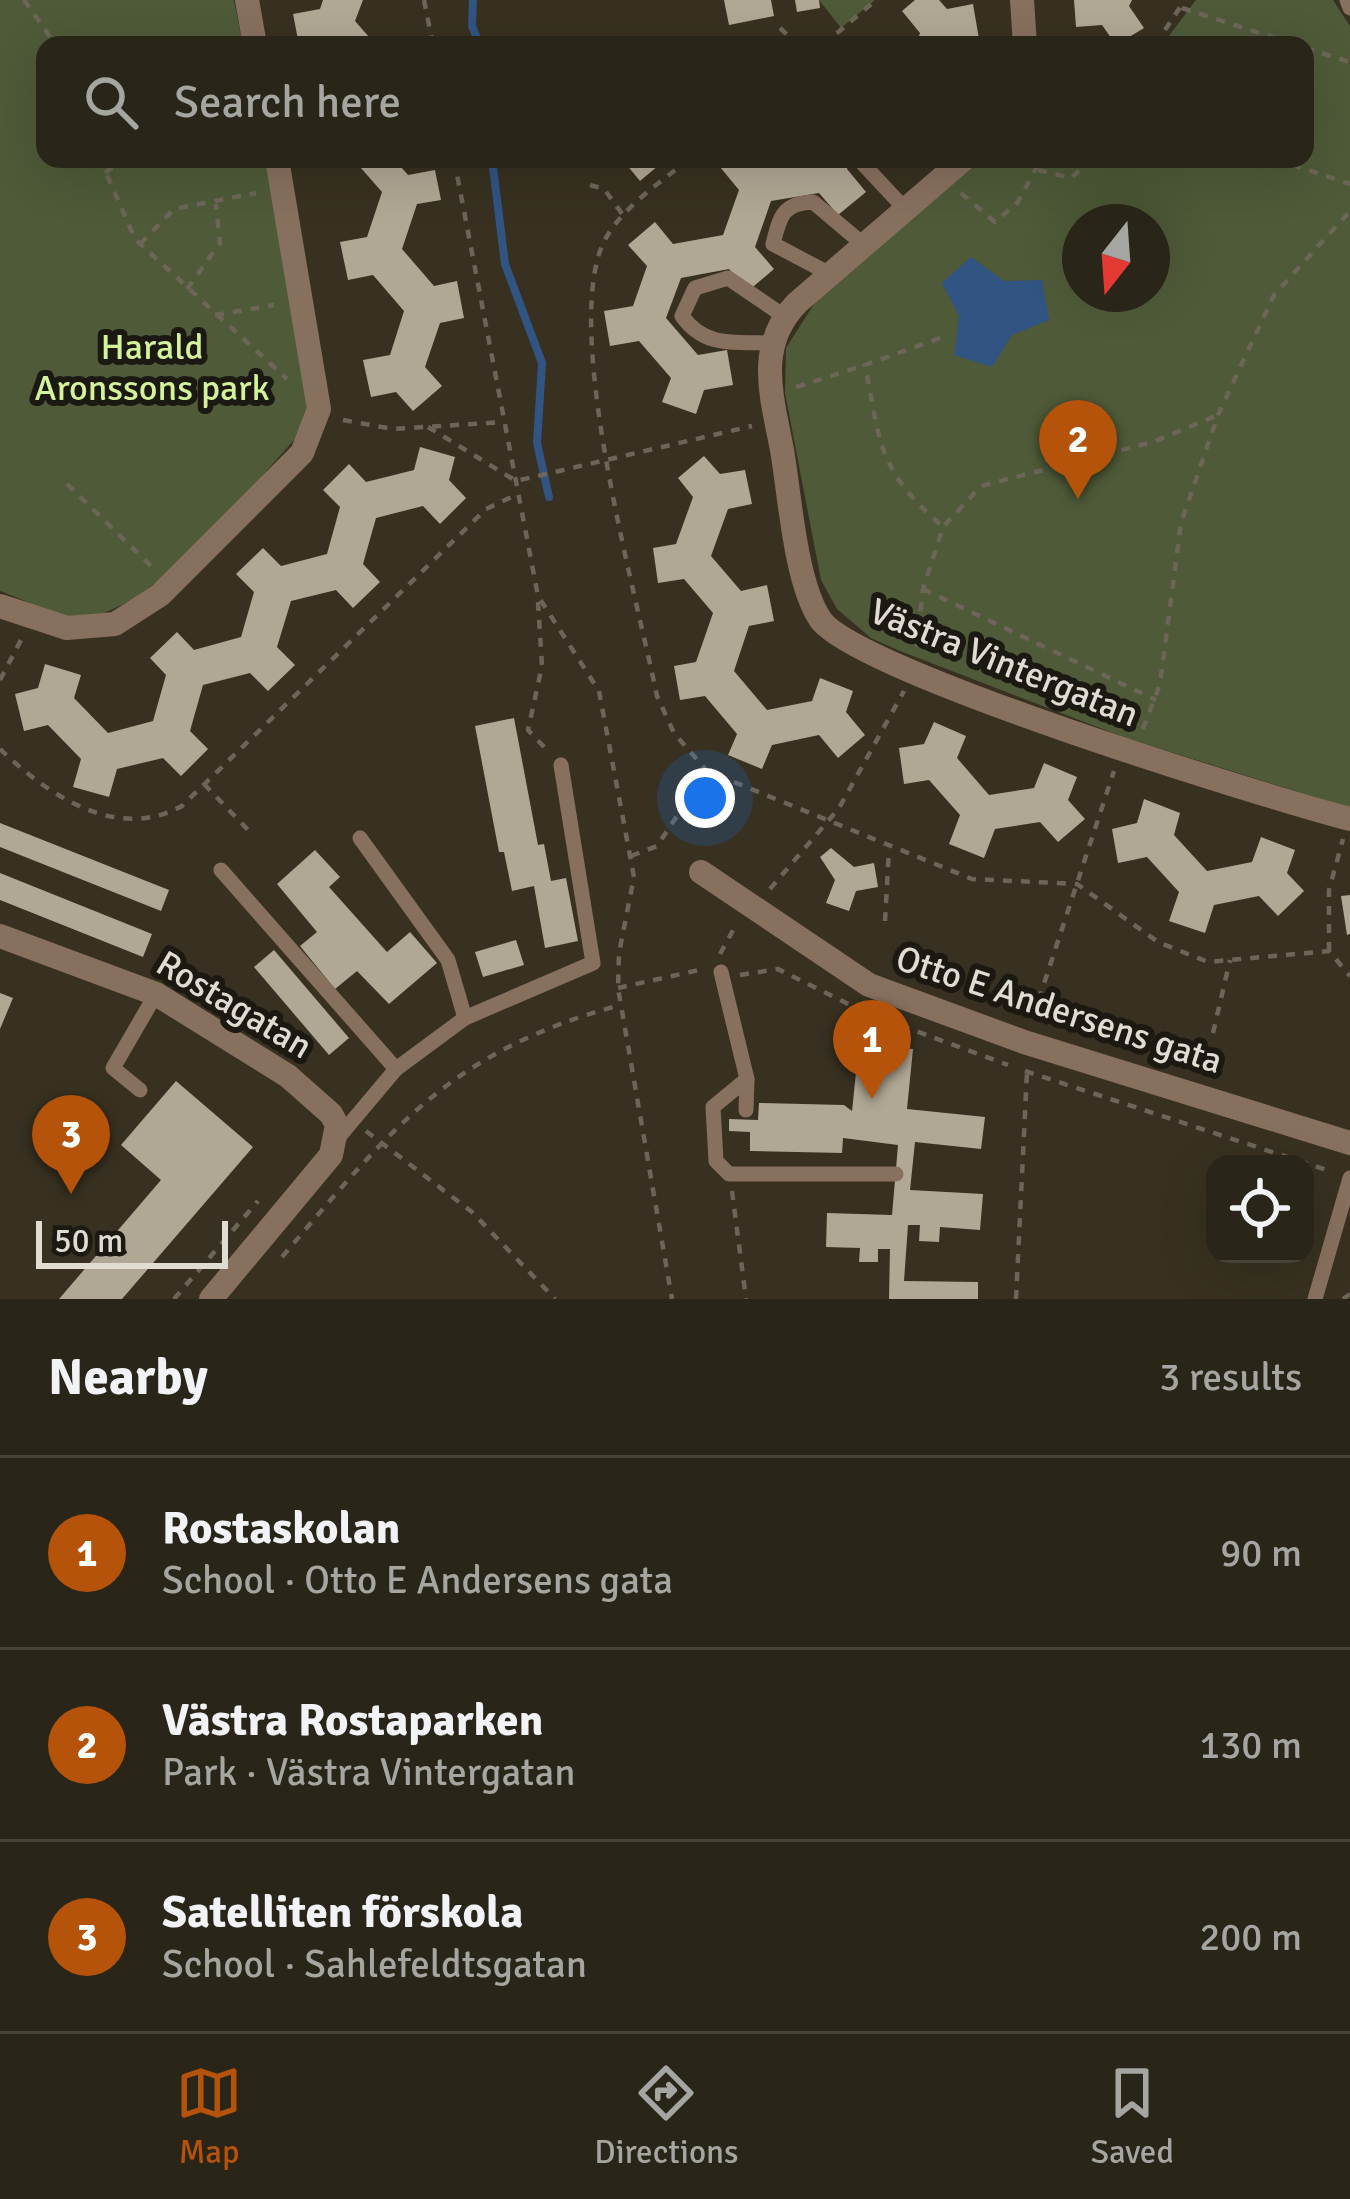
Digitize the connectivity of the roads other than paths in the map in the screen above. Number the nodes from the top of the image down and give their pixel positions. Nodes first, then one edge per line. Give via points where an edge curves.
1 (247, 0) edge
2 (1022, 0) edge
3 (253, 36) edge
4 (1024, 36) edge
5 (279, 168) edge
6 (867, 168) edge
7 (943, 168) edge
8 (906, 210) junction
9 (864, 245) junction
10 (830, 274) junction
11 (784, 316) junction
12 (772, 343) junction
13 (0, 606) edge
14 (561, 765) road end
15 (1350, 819) edge
16 (360, 838) dead end
17 (221, 870) dead end
18 (701, 872) dead end
19 (0, 936) edge
20 (721, 972) road end
21 (156, 994) junction
22 (465, 1018) junction
23 (396, 1069) junction
24 (747, 1078) junction
25 (140, 1090) dead end
26 (746, 1111) dead end
27 (344, 1130) junction
28 (1350, 1143) edge
29 (896, 1174) dead end
30 (1350, 1178) edge
31 (211, 1299) edge
32 (1315, 1299) edge

1 - 3 street
2 - 4 street
5 - 13 street via 318,408 313,434 170,585 115,624 67,628
6 - 8 lane
7 - 8 street, Västra Vintergatan
8 - 9 street, Västra Vintergatan
9 - 10 street, Västra Vintergatan
9 - 10 lane via 813,202 792,203 772,244
10 - 11 street, Västra Vintergatan
11 - 12 street, Västra Vintergatan
11 - 12 lane via 728,278 695,288 682,316 712,341
12 - 15 street, Västra Vintergatan via 773,408 819,618 856,645 915,670 1129,751
14 - 22 lane via 593,963
16 - 22 lane via 448,960
17 - 23 lane
18 - 28 street, Otto E Andersens gata via 869,985
19 - 21 street, Rostagatan
20 - 24 lane
21 - 25 lane via 113,1068
21 - 27 street, Rostagatan via 316,1097
22 - 23 lane
23 - 27 lane
24 - 26 lane
24 - 29 lane via 713,1107 716,1161 729,1174
27 - 31 street
30 - 32 lane

